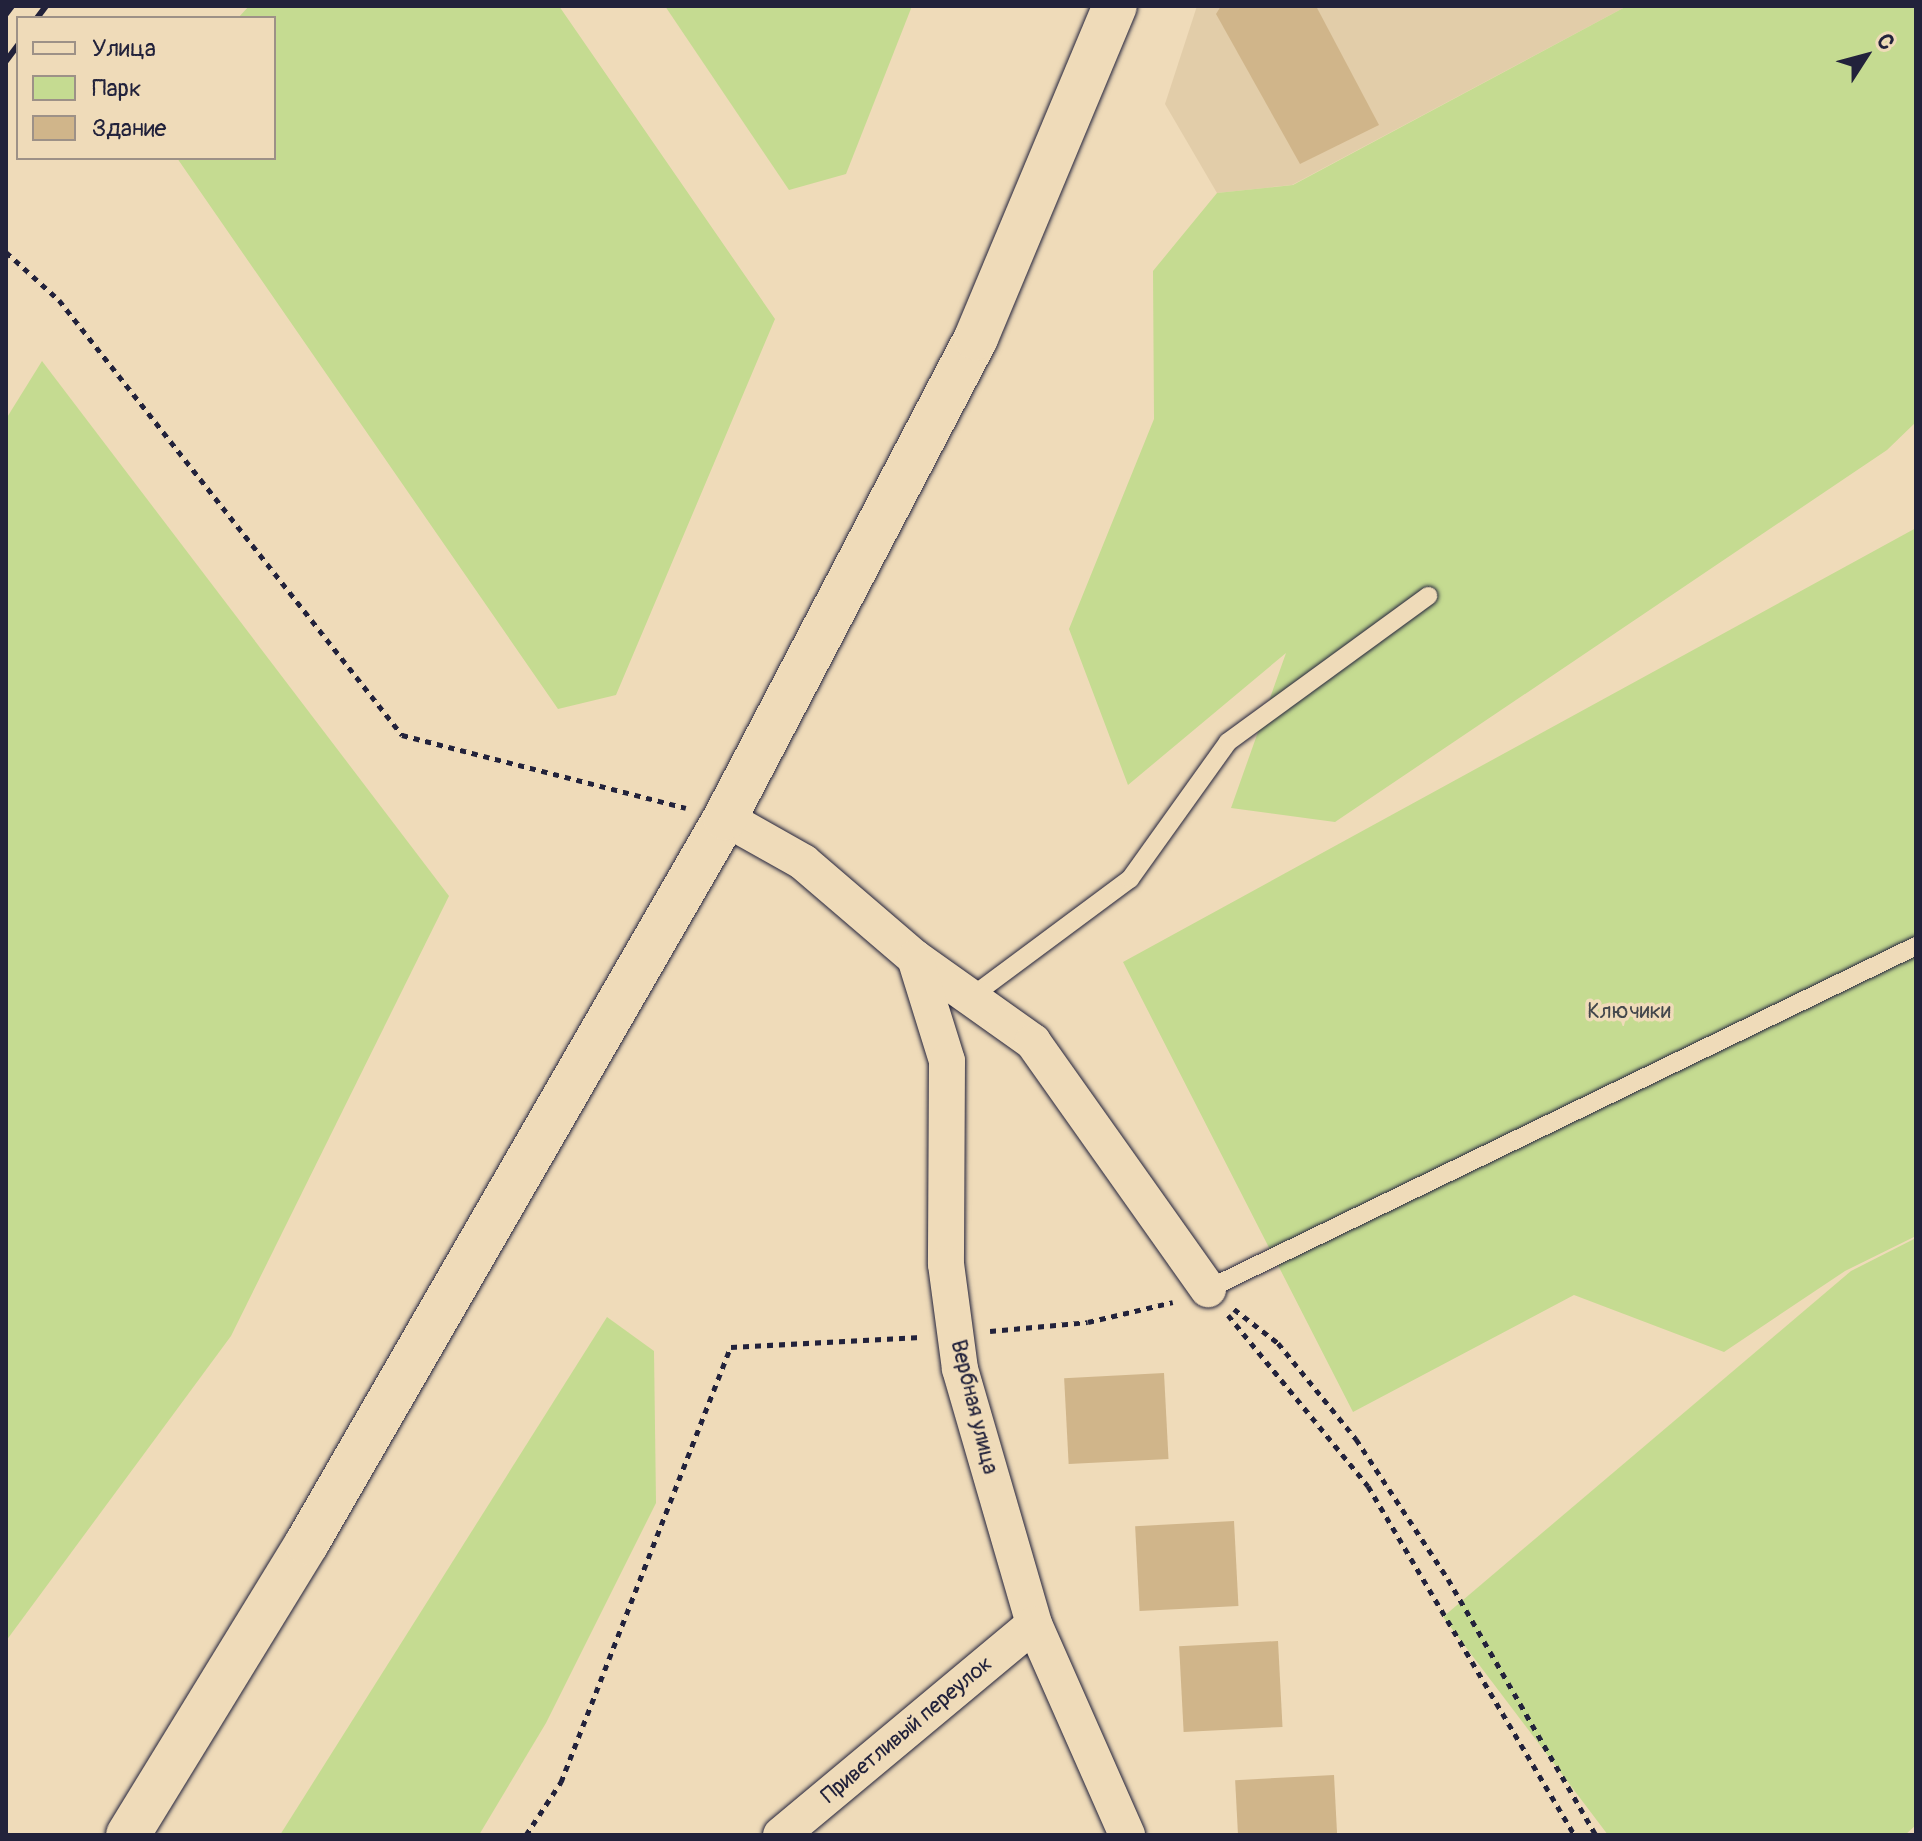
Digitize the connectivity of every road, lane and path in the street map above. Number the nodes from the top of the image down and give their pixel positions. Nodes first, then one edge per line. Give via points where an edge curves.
1 (1115, 6) edge
2 (6, 252) edge
3 (1428, 596) dead end
4 (725, 818) junction
5 (1916, 946) edge
6 (915, 958) junction
7 (971, 997) junction
8 (1208, 1289) junction
9 (956, 1335) junction
10 (1034, 1624) junction
11 (128, 1835) edge
12 (526, 1835) edge
13 (781, 1835) edge
14 (1127, 1835) edge
15 (1574, 1835) edge
16 (1596, 1835) edge

1 - 4 main road via 976,338
2 - 4 path via 59,300 402,735
3 - 7 lane via 1228,742 1130,879
4 - 6 street via 803,862
4 - 11 main road via 307,1543
5 - 8 lane
6 - 7 street
6 - 9 street, Вербная улица via 947,1061 946,1264
7 - 8 street via 1033,1042
8 - 9 path via 1088,1322
8 - 15 path via 1368,1486
8 - 16 path via 1278,1343 1356,1439 1448,1579
9 - 10 street, Вербная улица
9 - 12 path via 731,1347 561,1782
10 - 13 street, Приветливый переулок
10 - 14 street, Вербная улица

